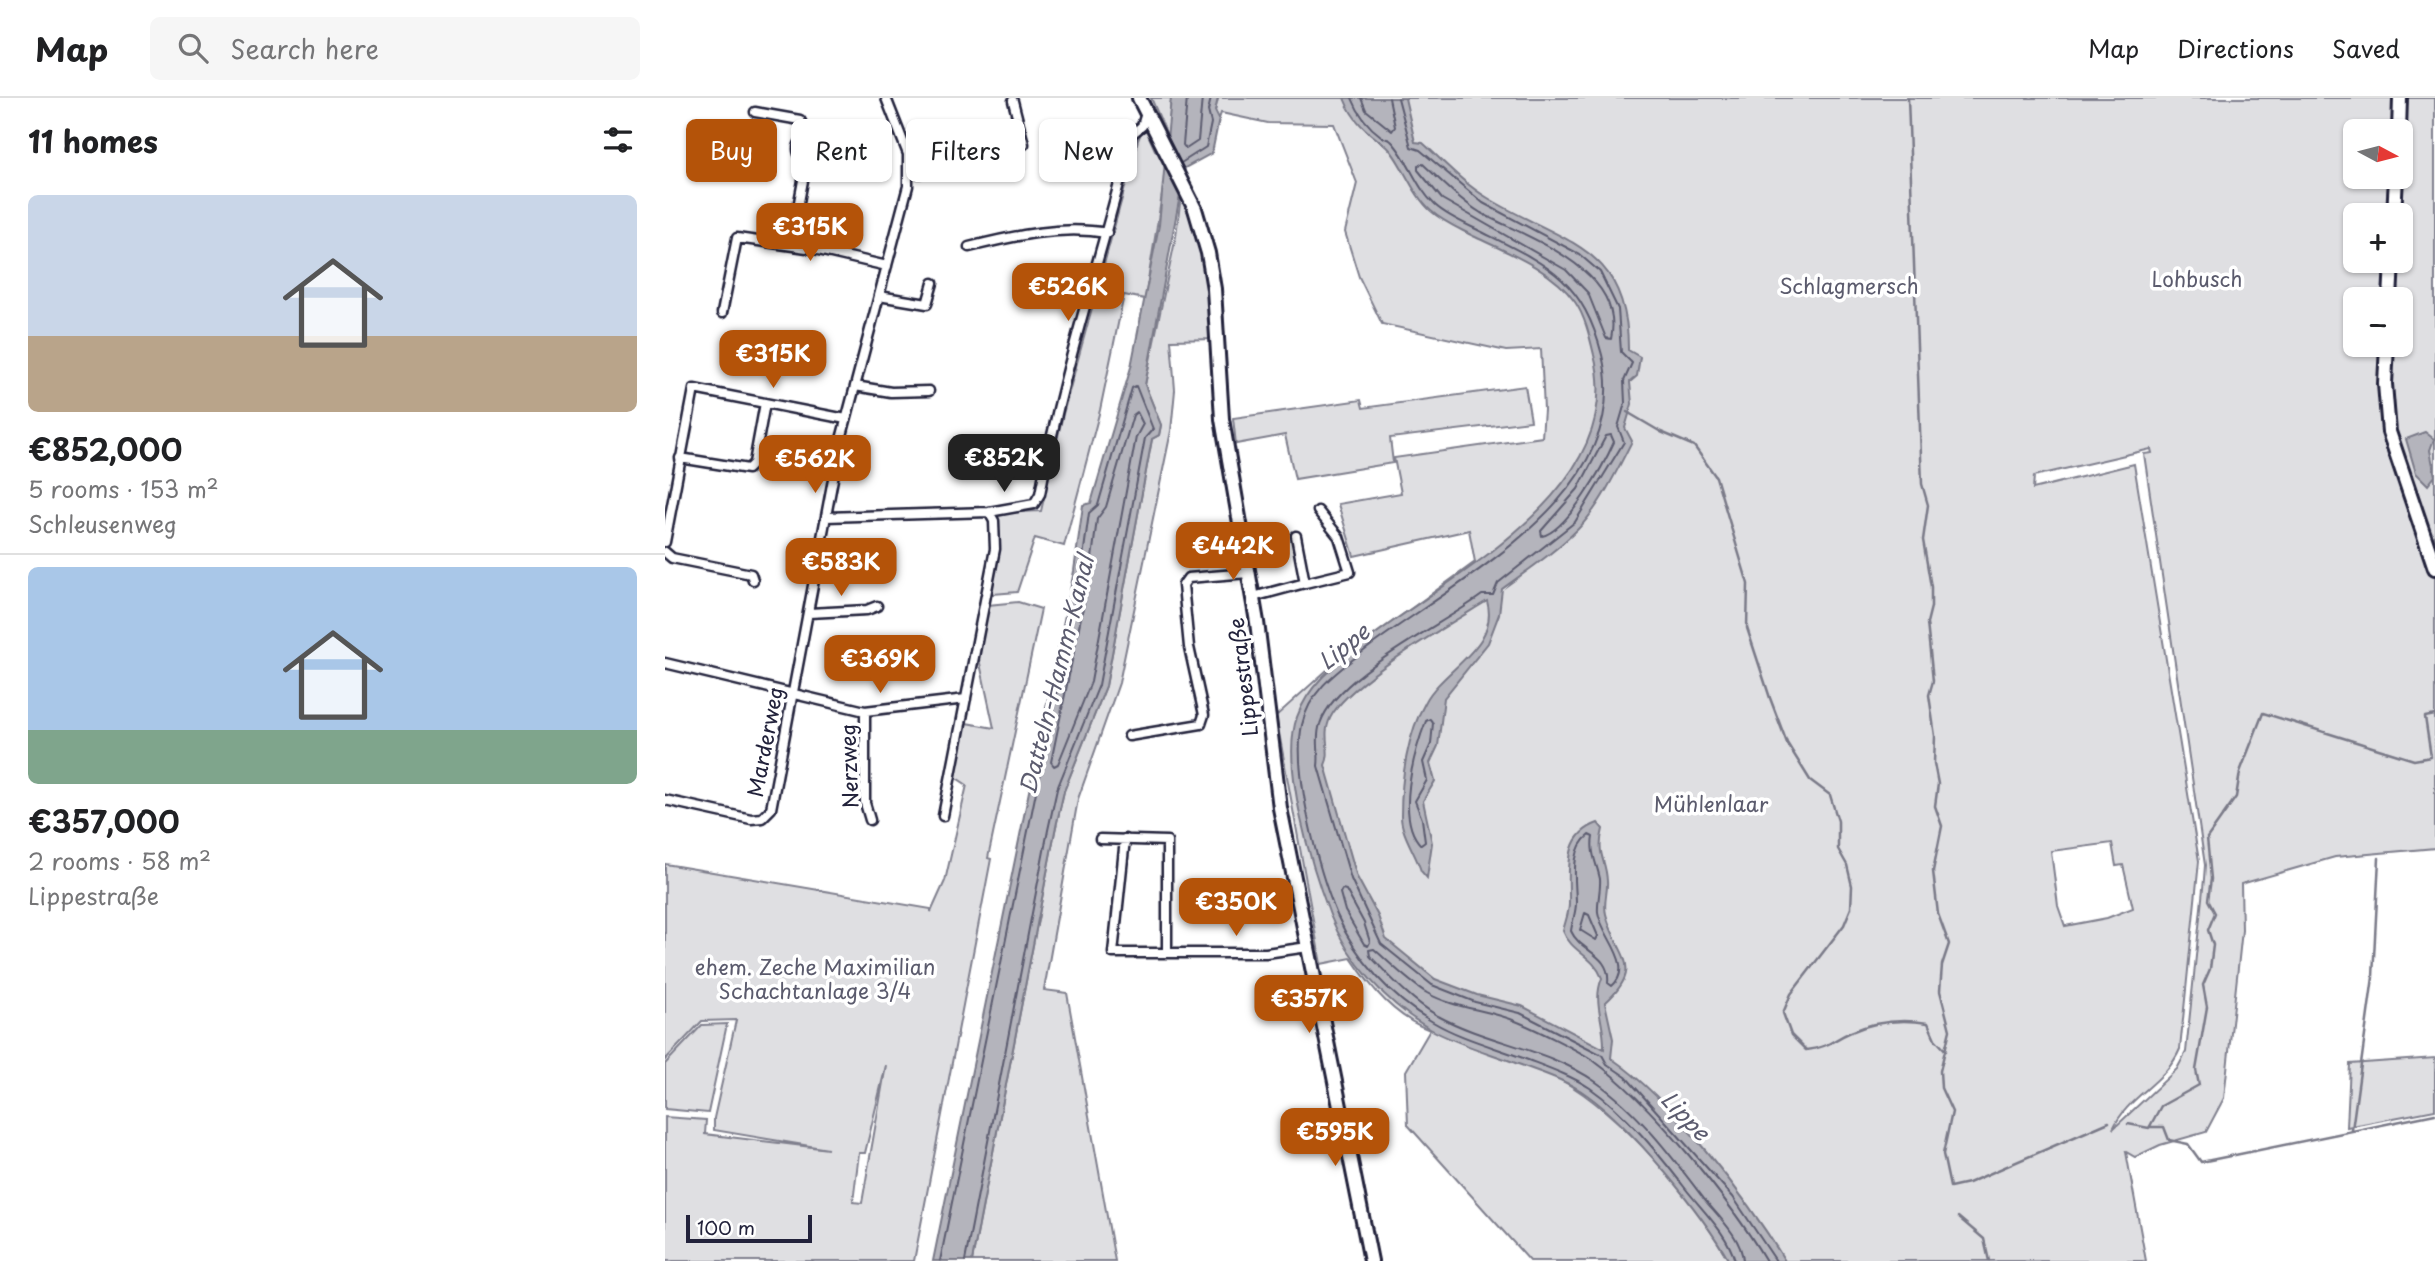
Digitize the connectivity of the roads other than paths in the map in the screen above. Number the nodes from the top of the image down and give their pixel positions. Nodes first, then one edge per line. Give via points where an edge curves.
1 (886, 98) edge
2 (1139, 98) edge
3 (2400, 98) edge
4 (1013, 102) dead end
5 (755, 112) dead end
6 (1146, 113) junction
7 (794, 119) edge
8 (1017, 119) edge
9 (2399, 119) edge
10 (906, 150) edge
11 (803, 182) edge
12 (908, 182) edge
13 (1107, 233) junction
14 (791, 244) junction
15 (969, 247) dead end
16 (887, 266) junction
17 (933, 283) dead end
18 (879, 296) junction
19 (722, 313) dead end
20 (2387, 357) edge
21 (855, 386) junction
22 (929, 391) dead end
23 (765, 403) junction
24 (846, 419) junction
25 (680, 458) junction
26 (1318, 511) dead end
27 (989, 512) junction
28 (826, 517) junction
29 (1296, 536) dead end
30 (665, 542) edge
31 (665, 552) edge
32 (2435, 568) edge
33 (1248, 573) junction
34 (753, 580) dead end
35 (1305, 583) junction
36 (1253, 597) junction
37 (877, 606) dead end
38 (809, 613) junction
39 (665, 663) edge
40 (793, 693) junction
41 (966, 699) junction
42 (865, 711) junction
43 (1129, 736) dead end
44 (665, 800) edge
45 (943, 816) dead end
46 (870, 820) dead end
47 (1100, 839) dead end
48 (1125, 839) junction
49 (1308, 947) junction
50 (1167, 953) junction
51 (1371, 1261) edge

1 - 10 street, Marderweg
2 - 6 main road, Lippestraße
3 - 9 main road
4 - 8 street
5 - 7 street
6 - 13 street via 1142,126 1132,134
6 - 33 main road, Lippestraße via 1202,228 1213,279 1222,419
11 - 14 street
12 - 16 street, Marderweg
13 - 15 street via 1037,233
13 - 27 street via 1057,407 1040,494 1029,507
14 - 16 street
14 - 19 street via 737,238
16 - 18 street, Marderweg
17 - 18 street via 927,304
18 - 21 street, Marderweg
20 - 32 main road via 2386,423
21 - 22 street via 891,392
21 - 24 street, Marderweg
23 - 24 street
23 - 25 street via 754,463 748,469
23 - 25 street via 694,389
24 - 28 street, Marderweg
25 - 30 street
26 - 35 street via 1339,537 1350,572
27 - 28 street
27 - 41 street via 994,521 995,550
28 - 38 street, Marderweg
29 - 35 street
31 - 34 street via 672,558 751,573
33 - 36 main road, Lippestraße
33 - 43 street via 1188,578 1183,585 1189,647 1204,715 1201,724
35 - 36 street
36 - 49 main road, Lippestraße via 1278,796
37 - 38 street
38 - 40 street, Marderweg
39 - 40 street
40 - 42 street
40 - 44 street, Marderweg via 772,809 767,815 751,819
41 - 42 street
41 - 45 street
42 - 46 street, Nerzweg via 865,803
47 - 48 street
48 - 50 street via 1167,841
48 - 50 street via 1113,953
49 - 50 street via 1266,953
49 - 51 main road, Lippestraße

